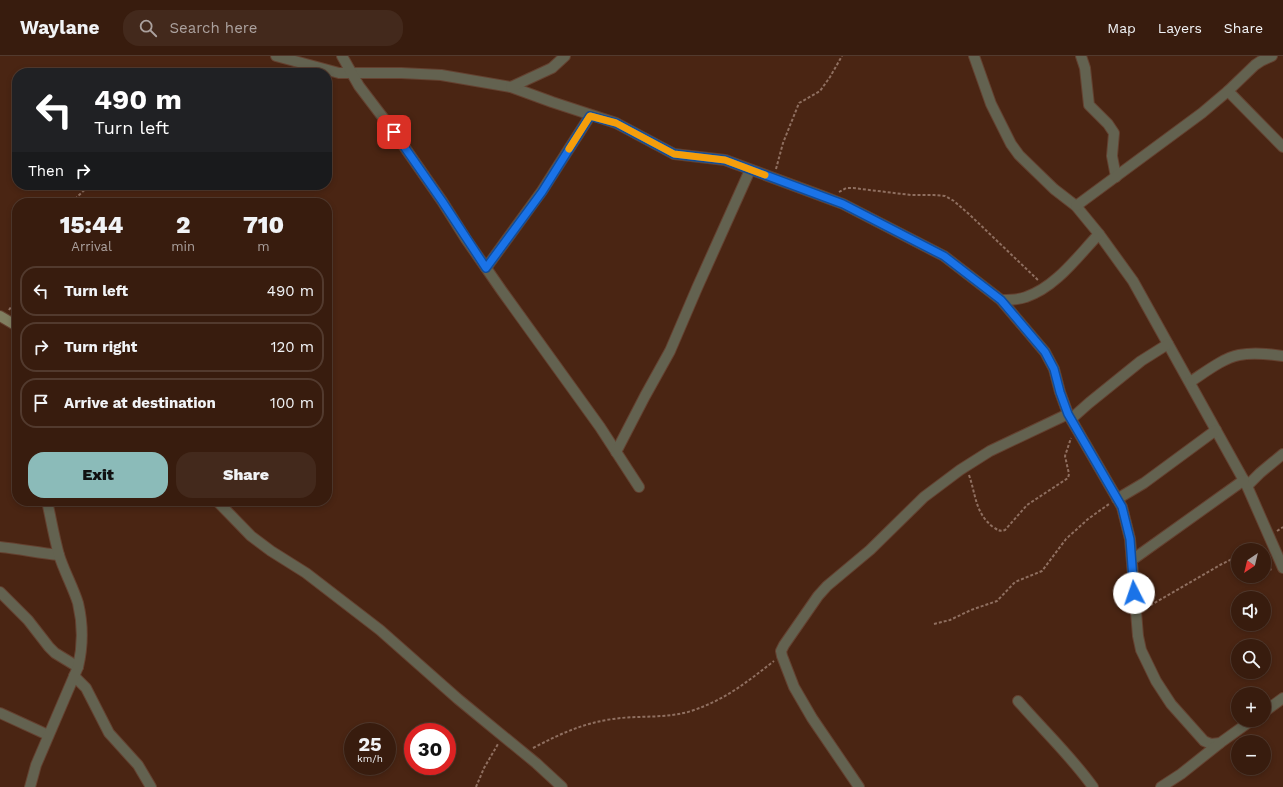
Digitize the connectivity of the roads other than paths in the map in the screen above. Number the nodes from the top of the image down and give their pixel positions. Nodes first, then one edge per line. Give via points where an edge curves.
1 (276, 56) edge
2 (342, 56) edge
3 (974, 56) edge
4 (1081, 56) edge
5 (1272, 56) edge
6 (563, 57) edge
7 (320, 68) edge
8 (332, 71) edge
9 (353, 74) junction
10 (511, 87) junction
11 (1228, 91) junction
12 (590, 116) junction
13 (1283, 147) edge
14 (750, 170) junction
15 (1116, 177) junction
16 (1076, 206) junction
17 (1098, 234) junction
18 (486, 268) junction
19 (1001, 300) junction
20 (2, 317) edge
21 (12, 323) edge
22 (1168, 344) junction
23 (1283, 356) edge
24 (1190, 382) junction
25 (1071, 419) junction
26 (1216, 430) junction
27 (616, 452) junction
28 (1283, 454) edge
29 (1246, 483) junction
30 (639, 487) dead end
31 (1117, 498) junction
32 (48, 506) edge
33 (223, 506) edge
34 (0, 547) edge
35 (59, 555) junction
36 (1132, 560) junction
37 (1283, 568) edge
38 (0, 592) edge
39 (76, 671) junction
40 (1283, 698) edge
41 (1018, 701) dead end
42 (1271, 707) edge
43 (0, 713) edge
44 (1243, 727) edge
45 (48, 735) junction
46 (1220, 744) junction
47 (30, 787) edge
48 (151, 787) edge
49 (562, 787) edge
50 (859, 787) edge
51 (1093, 787) edge
52 (1161, 787) edge

1 - 7 street
2 - 9 street
3 - 16 street via 991,104 1011,144 1054,189
4 - 15 street via 1085,68 1089,105 1114,133 1112,156
5 - 11 street via 1255,65
6 - 10 street via 552,68
8 - 9 street
9 - 10 street via 440,75
9 - 18 street
10 - 12 street
11 - 13 street
11 - 15 street
12 - 14 street via 616,123 674,154 725,160
12 - 18 street via 542,192
14 - 19 street via 829,198 892,229 944,256
14 - 27 street via 670,351
15 - 16 street
16 - 17 street
17 - 19 street via 1046,287 1025,297
17 - 22 street via 1133,281
18 - 27 street
19 - 25 street via 1045,352 1054,369
20 - 21 street
22 - 24 street
22 - 25 street via 1141,361
23 - 24 street via 1260,353 1239,355
24 - 26 street
25 - 31 street
25 - 50 street via 990,451 924,497 870,550 827,586 784,645 782,656 794,687
26 - 29 street
26 - 31 street via 1144,483
27 - 30 street
28 - 29 street
29 - 36 street
29 - 37 street
31 - 36 street via 1128,530
32 - 35 street
33 - 49 street via 251,536 306,573 380,630
34 - 35 street
35 - 39 street via 81,621 82,638
36 - 46 street via 1141,650 1171,704 1204,741
38 - 39 street via 49,646
39 - 45 street
39 - 48 street via 109,733 138,765
40 - 42 street
41 - 51 street
43 - 45 street
44 - 46 street
45 - 47 street
46 - 52 street

